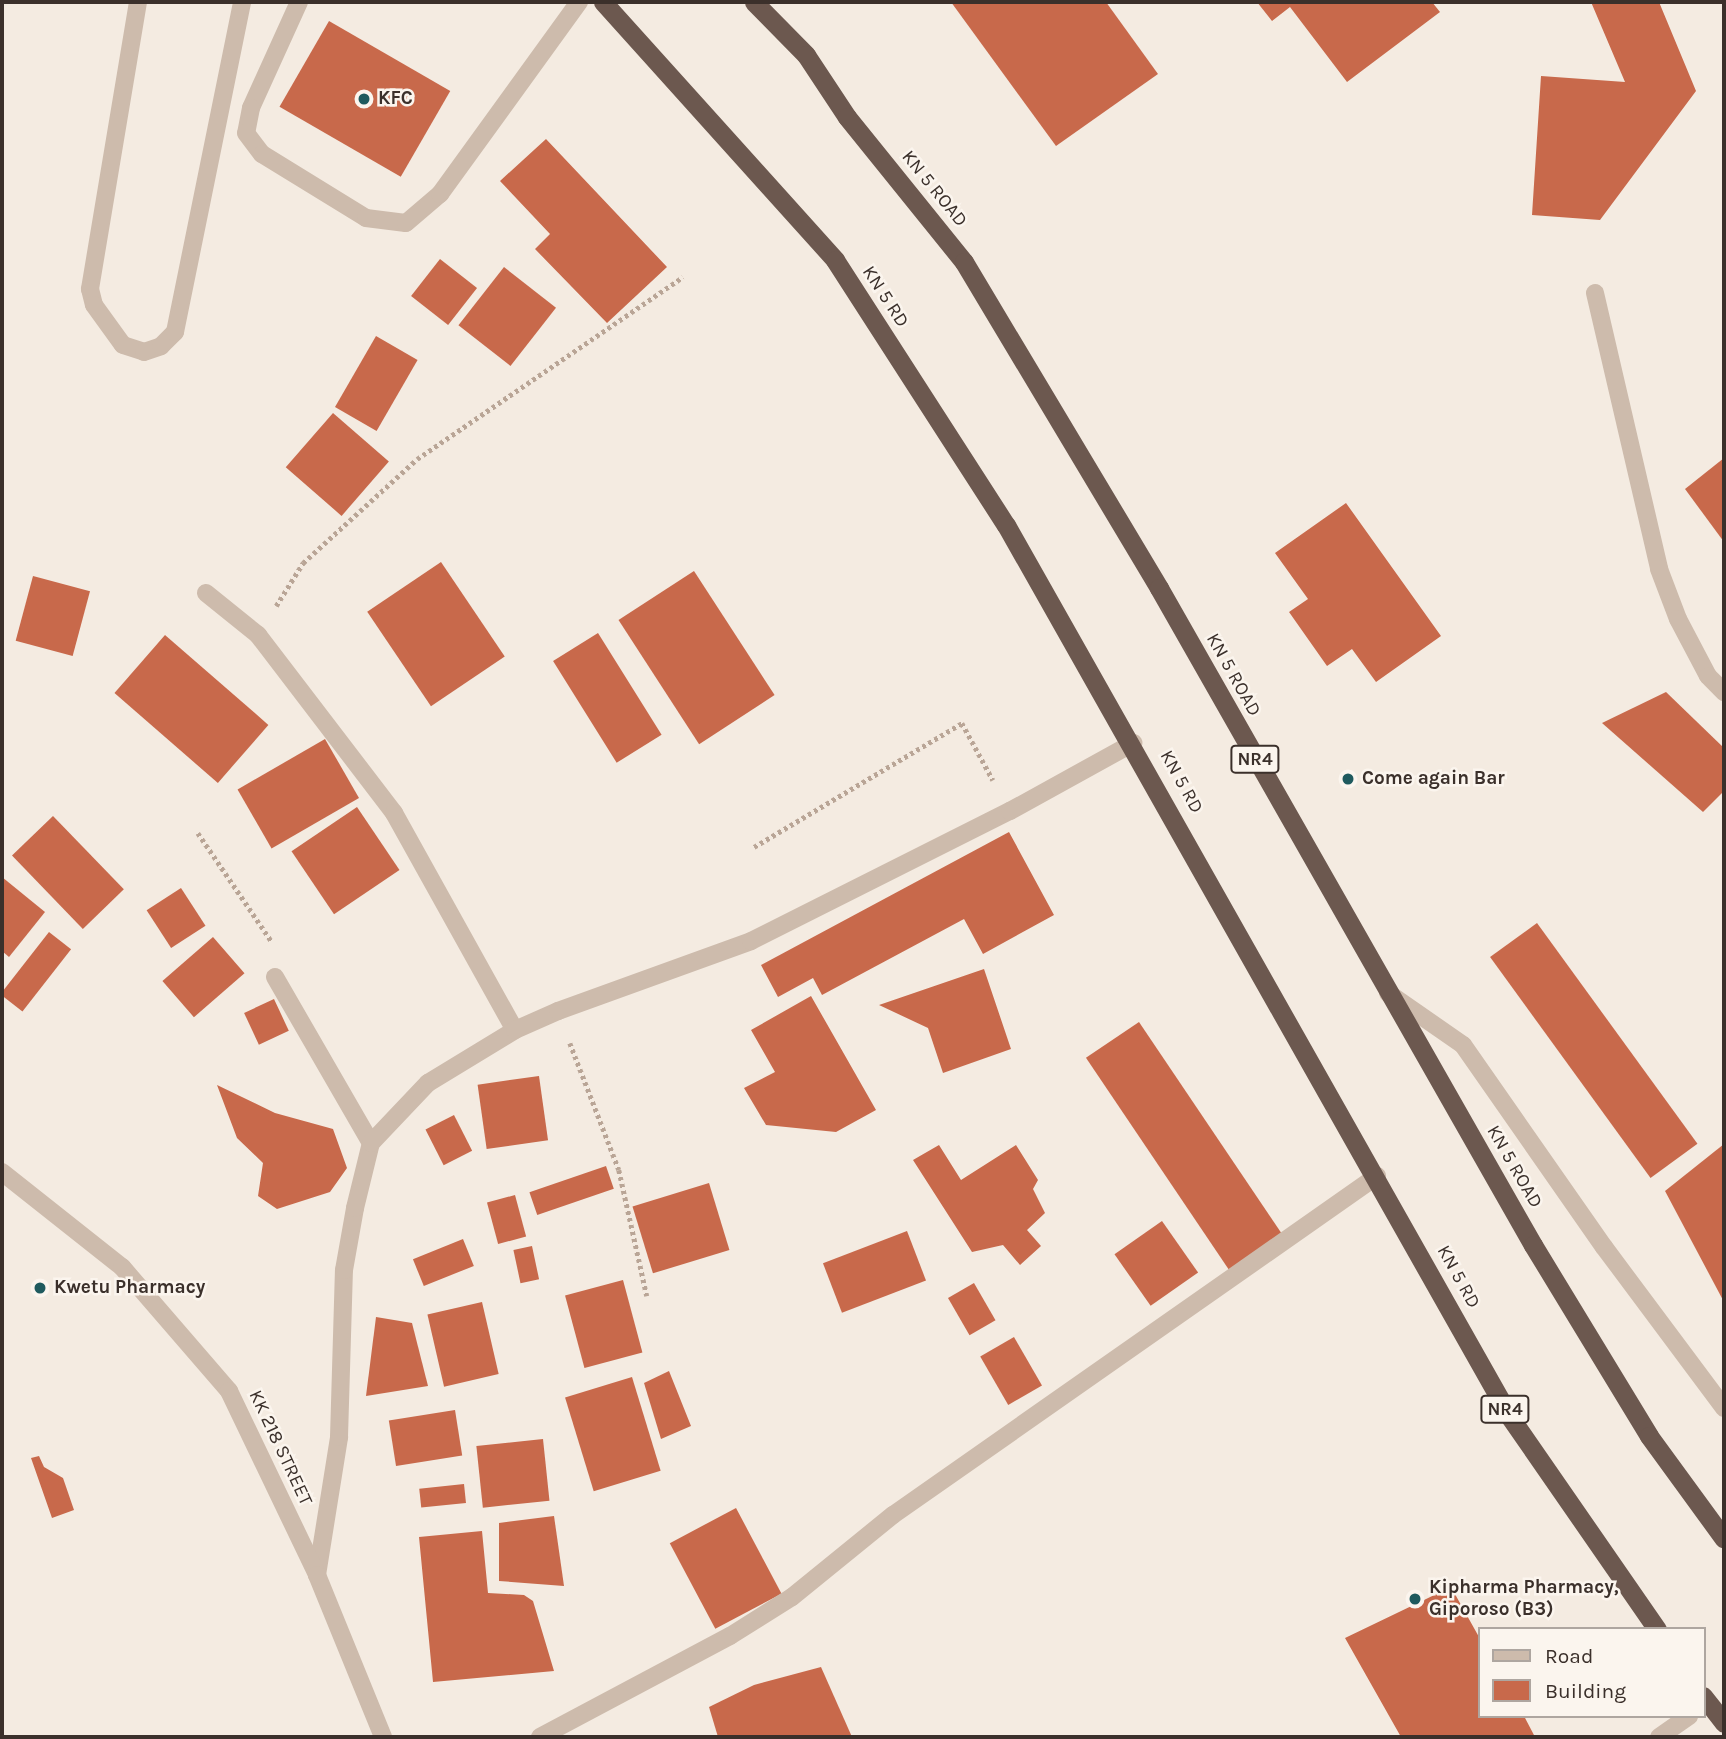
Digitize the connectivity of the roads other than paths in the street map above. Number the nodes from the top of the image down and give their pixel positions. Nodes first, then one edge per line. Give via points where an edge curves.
1 (138, 2) edge
2 (242, 2) edge
3 (299, 2) edge
4 (579, 2) edge
5 (603, 2) edge
6 (754, 2) edge
7 (1595, 293) dead end
8 (206, 593) dead end
9 (1724, 692) edge
10 (1133, 743) junction
11 (275, 978) road end
12 (1385, 991) junction
13 (515, 1030) junction
14 (372, 1143) junction
15 (2, 1172) edge
16 (1377, 1176) junction
17 (1724, 1408) edge
18 (1724, 1539) edge
19 (317, 1575) junction
20 (1656, 1627) edge
21 (1705, 1702) edge
22 (1686, 1718) edge
23 (1724, 1723) edge
24 (383, 1737) edge
25 (540, 1737) edge
26 (1659, 1737) edge

1 - 2 street via 90,289 94,305 123,345 144,352 161,346 176,332
3 - 4 street via 251,108 246,133 261,154 366,218 406,223 440,194
5 - 10 highway, KN 5 RD / NR4 via 835,260 1006,525
6 - 12 highway, KN 5 ROAD / NR4 via 806,55 847,117 964,262 1159,588
7 - 9 street via 1659,569 1690,642 1708,676
8 - 13 street via 258,635 394,813
10 - 13 street via 1010,811 751,941
10 - 16 highway, KN 5 RD / NR4
11 - 14 street
12 - 17 street via 1430,1017 1463,1045
12 - 18 highway, KN 5 ROAD / NR4 via 1648,1436
13 - 14 street via 428,1083
14 - 19 street via 344,1270 339,1437
15 - 19 street, KK 218 STREET via 122,1267 229,1391
16 - 20 highway, KN 5 RD / NR4 via 1510,1417
16 - 25 street via 893,1515 792,1597 730,1636
19 - 24 street, KK 218 STREET
21 - 23 highway
22 - 26 street

